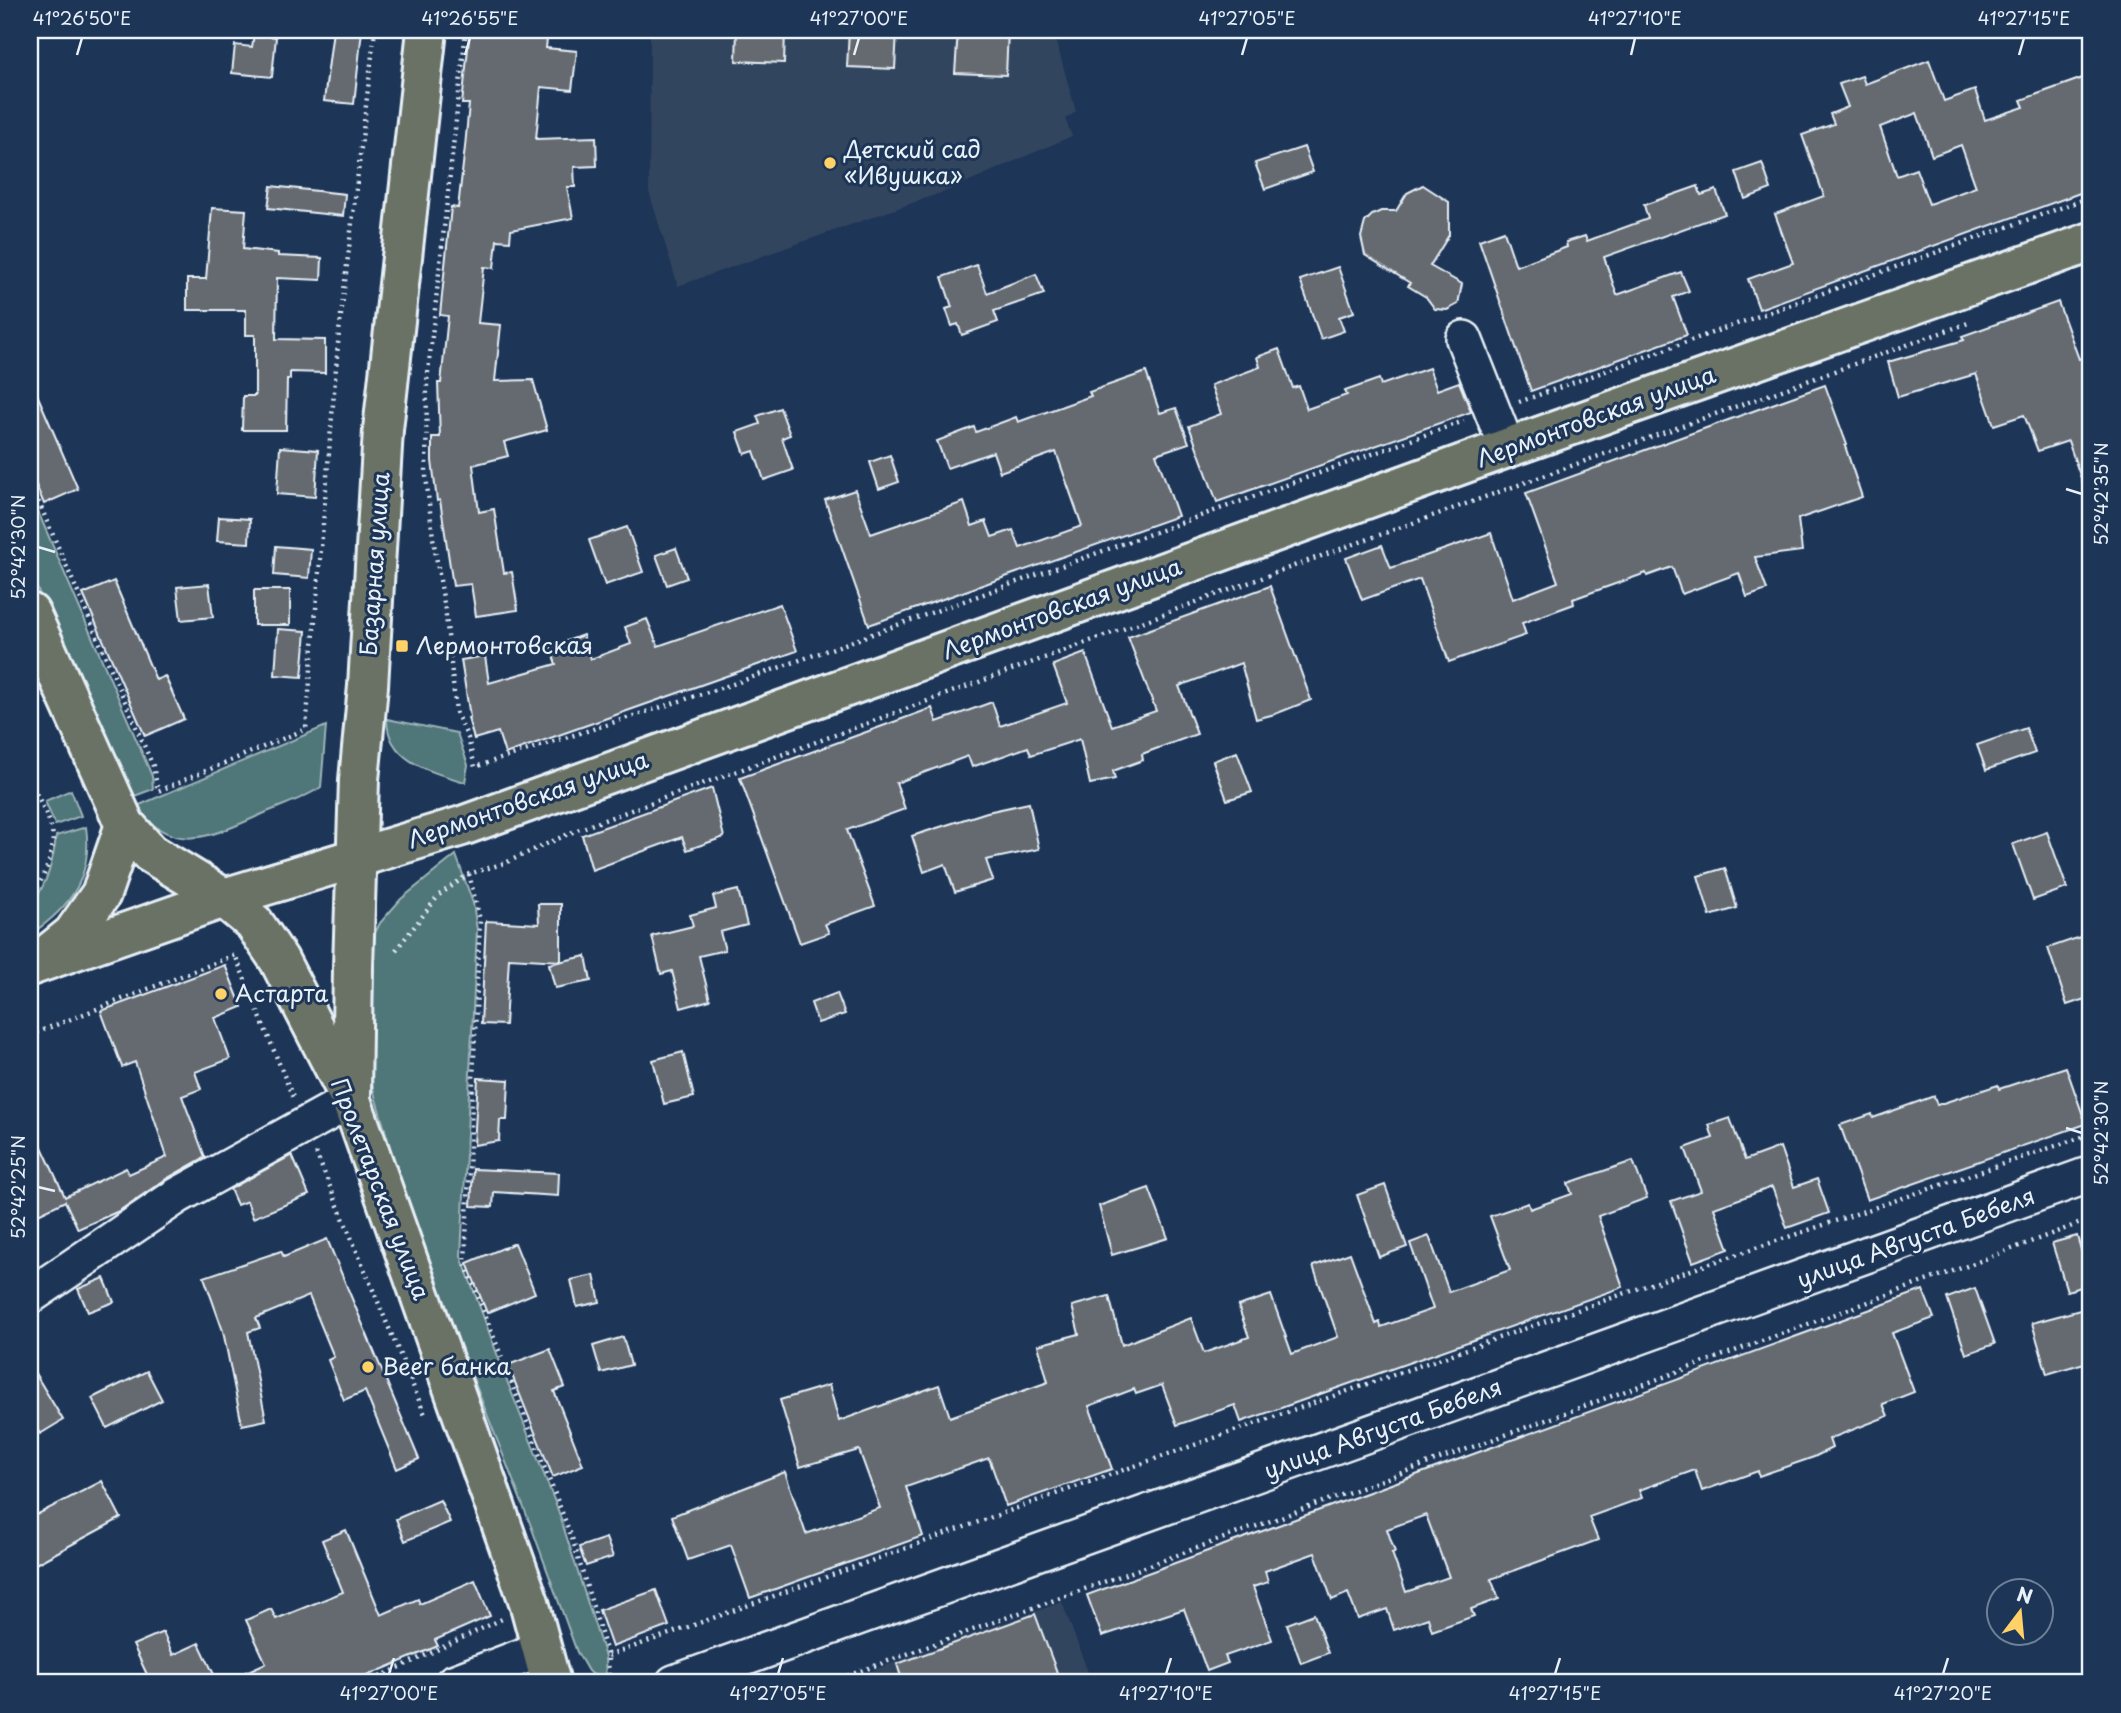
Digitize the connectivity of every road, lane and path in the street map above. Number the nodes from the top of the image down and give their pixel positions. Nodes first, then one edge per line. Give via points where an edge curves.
1 (375, 30) edge
2 (427, 30) edge
3 (466, 30) edge
4 (2091, 197) edge
5 (2091, 242) edge
6 (1978, 319) dead end
7 (1464, 339) dead end
8 (1492, 411) junction
9 (1507, 448) junction
10 (30, 482) edge
11 (34, 631) edge
12 (30, 780) edge
13 (125, 825) junction
14 (358, 857) junction
15 (469, 874) junction
16 (30, 897) edge
17 (224, 898) junction
18 (396, 950) dead end
19 (32, 965) edge
20 (30, 1035) edge
21 (351, 1100) junction
22 (304, 1124) junction
23 (2091, 1134) edge
24 (2091, 1174) edge
25 (2091, 1219) edge
26 (30, 1296) edge
27 (429, 1424) dead end
28 (512, 1614) dead end
29 (608, 1656) junction
30 (547, 1666) edge
31 (367, 1683) edge
32 (453, 1683) edge
33 (609, 1683) edge
34 (674, 1683) edge
35 (828, 1683) edge

1 - 10 path via 339,332 306,729 158,791 153,766
2 - 14 main road, Базарная улица via 383,430 359,780
3 - 8 path via 427,380 426,476 456,712 475,767 739,682
4 - 8 path
5 - 9 main road, Лермонтовская улица
6 - 15 path via 1311,560
7 - 8 street
8 - 9 street
9 - 14 main road, Лермонтовская улица via 462,826
11 - 13 main road, Пролетарская улица
12 - 16 path via 52,831 46,865
13 - 17 main road, Пролетарская улица via 150,853
13 - 19 main road via 114,864 90,912 73,934
14 - 17 main road, Лермонтовская улица
14 - 21 main road, Базарная улица
15 - 18 path via 439,895
15 - 29 path via 480,920 465,1263 572,1538
17 - 19 main road, Лермонтовская улица
17 - 21 main road, Пролетарская улица via 254,923 279,960
20 - 22 path via 235,955
21 - 22 street
21 - 30 main road, Пролетарская улица via 529,1602
22 - 26 street via 177,1196
22 - 27 path
23 - 29 path via 1668,1278
24 - 34 street, улица Августа Бебеля
25 - 35 path
28 - 31 path
29 - 33 path
30 - 32 street

